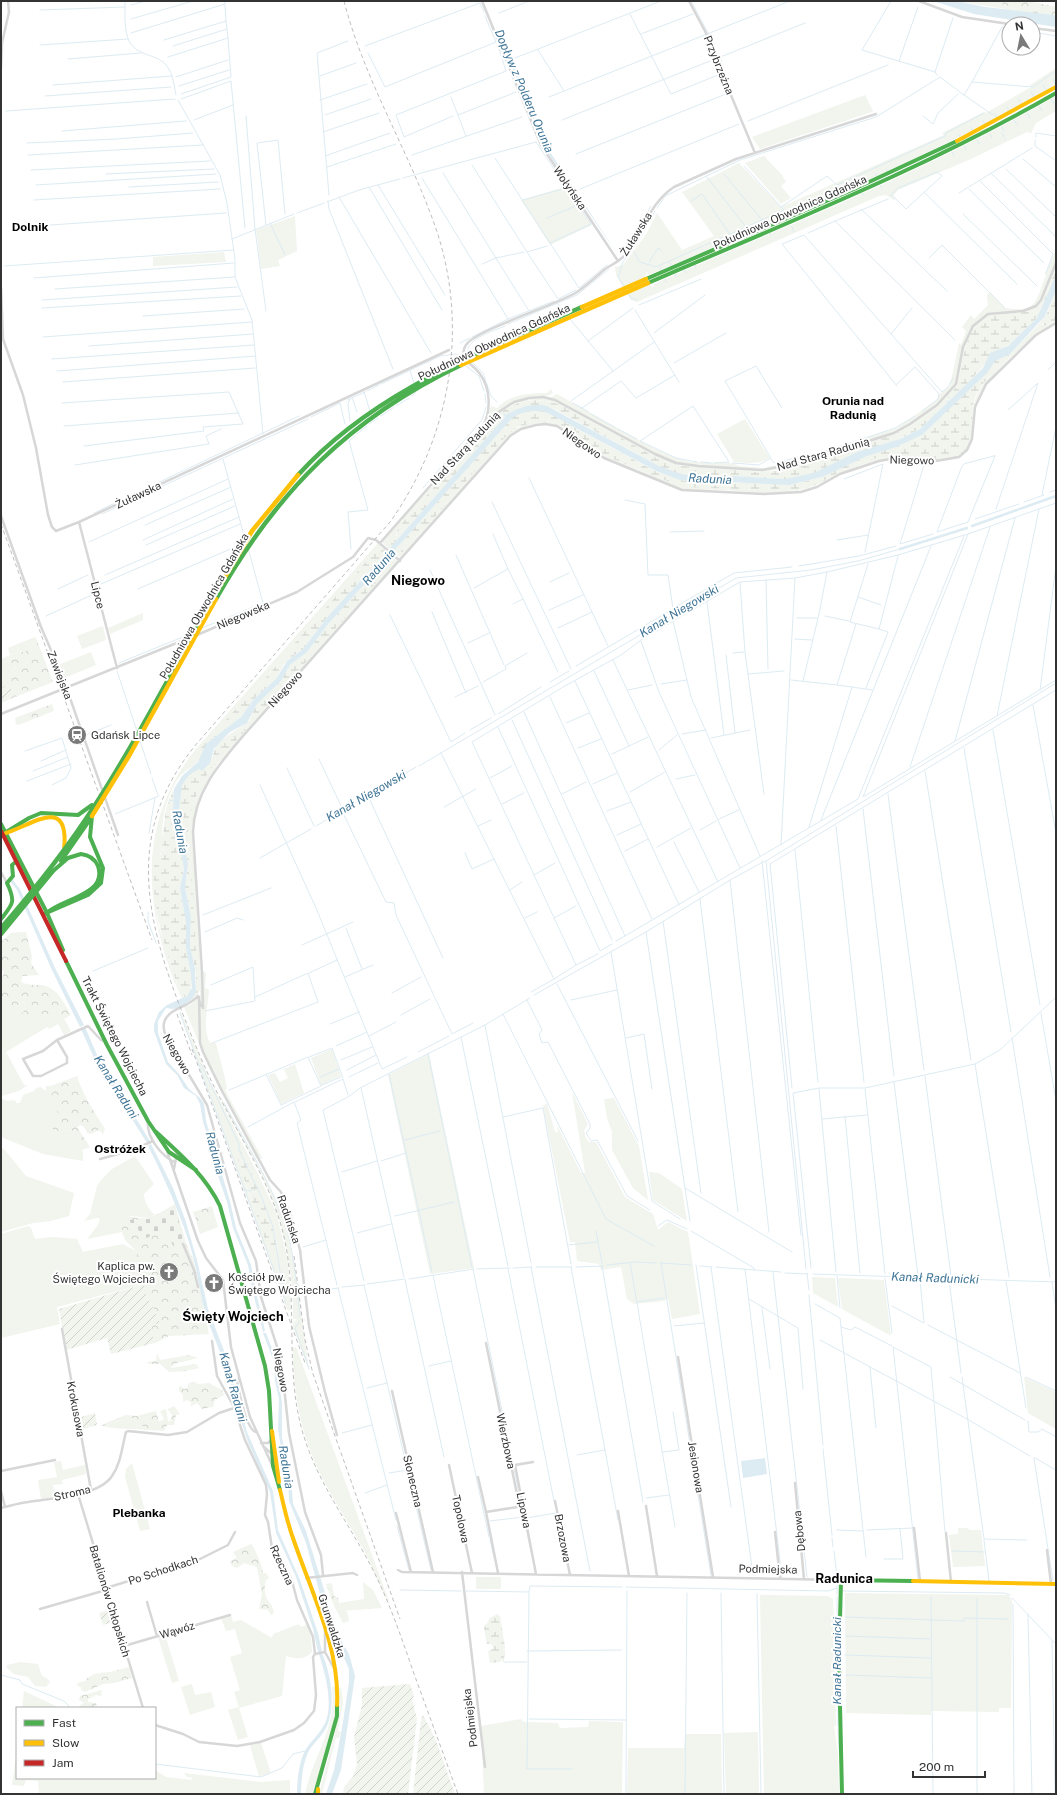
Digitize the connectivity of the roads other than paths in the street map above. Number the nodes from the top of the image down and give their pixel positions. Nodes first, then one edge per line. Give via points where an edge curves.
1 (8, 1) edge
2 (482, 1) edge
3 (689, 1) edge
4 (918, 1) edge
5 (1001, 23) edge
6 (1041, 29) edge
7 (1056, 31) edge
8 (1, 68) edge
9 (1056, 87) edge
10 (1056, 93) edge
11 (876, 114) dead end
12 (755, 153) junction
13 (618, 261) junction
14 (1056, 263) edge
15 (647, 281) junction
16 (1, 288) edge
17 (1056, 323) edge
18 (2, 339) edge
19 (449, 350) dead end
20 (482, 427) junction
21 (1, 516) edge
22 (79, 522) junction
23 (381, 544) junction
24 (399, 560) junction
25 (117, 668) junction
26 (66, 688) junction
27 (1, 714) edge
28 (101, 795) junction
29 (92, 816) junction
30 (1, 824) edge
31 (17, 827) junction
32 (3, 833) edge
33 (118, 835) dead end
34 (64, 850) junction
35 (17, 861) junction
36 (1, 872) edge
37 (52, 872) junction
38 (9, 880) junction
39 (68, 903) junction
40 (46, 914) junction
41 (1, 919) edge
42 (1, 928) edge
43 (1, 934) edge
44 (200, 997) junction
45 (57, 1040) junction
46 (104, 1041) junction
47 (148, 1121) junction
48 (155, 1131) junction
49 (152, 1141) junction
50 (166, 1148) junction
51 (177, 1152) junction
52 (100, 1159) dead end
53 (168, 1159) junction
54 (175, 1160) junction
55 (174, 1170) junction
56 (197, 1171) junction
57 (182, 1244) dead end
58 (198, 1287) dead end
59 (62, 1329) dead end
60 (212, 1341) dead end
61 (486, 1343) dead end
62 (678, 1358) dead end
63 (239, 1376) junction
64 (392, 1391) dead end
65 (241, 1405) junction
66 (235, 1406) junction
67 (272, 1429) junction
68 (256, 1432) junction
69 (337, 1435) dead end
70 (271, 1440) junction
71 (261, 1443) junction
72 (263, 1446) junction
73 (271, 1453) junction
74 (276, 1458) junction
75 (55, 1460) dead end
76 (533, 1462) dead end
77 (273, 1466) junction
78 (449, 1466) dead end
79 (1, 1472) edge
80 (478, 1477) dead end
81 (794, 1483) dead end
82 (279, 1485) junction
83 (91, 1490) junction
84 (1, 1491) edge
85 (78, 1494) junction
86 (555, 1501) dead end
87 (646, 1506) dead end
88 (5, 1507) junction
89 (1, 1508) edge
90 (618, 1511) dead end
91 (486, 1512) junction
92 (396, 1513) dead end
93 (914, 1528) dead end
94 (235, 1532) dead end
95 (775, 1532) dead end
96 (946, 1533) dead end
97 (1047, 1550) dead end
98 (398, 1570) dead end
99 (411, 1572) junction
100 (433, 1572) junction
101 (462, 1572) junction
102 (472, 1573) junction
103 (498, 1573) junction
104 (536, 1574) junction
105 (322, 1575) junction
106 (357, 1575) dead end
107 (570, 1575) junction
108 (629, 1576) junction
109 (657, 1576) junction
110 (714, 1577) junction
111 (306, 1578) junction
112 (780, 1578) junction
113 (804, 1579) junction
114 (841, 1580) junction
115 (920, 1581) junction
116 (951, 1582) junction
117 (1054, 1584) edge
118 (106, 1589) junction
119 (147, 1602) dead end
120 (40, 1609) dead end
121 (230, 1615) dead end
122 (325, 1630) junction
123 (158, 1636) junction
124 (124, 1646) junction
125 (324, 1652) junction
126 (317, 1654) junction
127 (337, 1674) junction
128 (143, 1707) edge
129 (156, 1725) edge
130 (485, 1767) dead end
131 (316, 1792) edge
132 (842, 1794) edge

1 - 8 street via 9,12 2,43
2 - 13 street, Wołyńska via 537,138
3 - 12 street, Przybrzeżna via 722,67 723,76
4 - 5 street via 962,17
6 - 7 street
9 - 15 main road, Południowa Obwodnica Gdańska via 996,122 927,156
10 - 15 main road, Południowa Obwodnica Gdańska via 999,126 926,162
11 - 12 street, Żuławska
12 - 13 street, Żuławska via 736,159 665,193 653,206 642,230
13 - 20 street, Żuławska via 574,294 480,335 466,344 464,357 482,376 488,395 488,413
14 - 20 street, Nad Starą Radunią via 1041,300 1036,306 1023,311 988,314 973,326 963,347 956,384 937,405 894,433 799,463 762,470 681,464 659,456 561,402 542,397 508,405
15 - 28 main road, Południowa Obwodnica Gdańska, bridge via 444,368 404,390 361,419 311,462 269,509 238,554
15 - 29 main road, Południowa Obwodnica Gdańska, bridge via 428,381 368,419 314,465 273,511 241,556 129,756
16 - 18 street, Żuławska
17 - 24 street, Niegowo via 1036,335 986,384 974,407 971,442 965,453 957,458 936,461 879,461 840,474 813,489 794,493 690,491 672,487 604,458 560,427 549,424 536,425 517,431 506,439
18 - 22 street, Żuławska via 23,395 52,527 59,531
19 - 22 street, Żuławska
20 - 23 street, Nad Starą Radunią
21 - 26 street, Zawiejska
22 - 25 street, Lipce
23 - 24 street
23 - 25 street, Niegowska via 373,538 368,538 351,559 292,595
24 - 44 street, Niegowo via 218,765 203,791 195,814 193,832 203,1008
25 - 26 street, Niegowska
26 - 27 street, Niegowska
26 - 33 street, Zawiejska
28 - 31 main road, bridge via 80,814 71,816 43,813
28 - 34 main road, bridge
29 - 37 main road, Południowa Obwodnica Gdańska
29 - 39 main road via 90,837 103,866 103,878 94,892
30 - 32 main road, Trakt Świętego Wojciecha
31 - 32 main road
31 - 34 main road via 43,817 55,818 65,831
32 - 35 main road, Trakt Świętego Wojciecha
32 - 40 main road, Trakt Świętego Wojciecha
34 - 42 main road, bridge
35 - 38 main road via 12,864
35 - 40 main road, Trakt Świętego Wojciecha
36 - 38 street
37 - 39 main road via 67,858 76,854 87,855 98,865 99,875 95,886
37 - 43 main road, Południowa Obwodnica Gdańska, bridge
38 - 41 main road via 13,904
39 - 40 main road via 52,908
40 - 46 main road, Trakt Świętego Wojciecha
44 - 69 street, Raduńska via 198,1006 201,1049 270,1180 281,1192 290,1214 300,1250 309,1326
44 - 105 street, Niegowo via 198,996 191,1004 171,1012 163,1030 170,1046 208,1105 242,1229 255,1258 261,1297 281,1359 292,1449 305,1512 321,1555
45 - 45 street via 43,1051 23,1059 33,1076 41,1076 67,1062 67,1057
45 - 46 street via 85,1026 91,1028
46 - 47 main road, Trakt Świętego Wojciecha
47 - 48 main road, Trakt Świętego Wojciecha
47 - 49 street, Trakt Świętego Wojciecha
48 - 50 main road, Trakt Świętego Wojciecha
48 - 51 main road, Trakt Świętego Wojciecha
49 - 52 street via 133,1150
49 - 53 street, Trakt Świętego Wojciecha
50 - 53 street, Trakt Świętego Wojciecha
50 - 54 main road, Trakt Świętego Wojciecha
51 - 54 street, Trakt Świętego Wojciecha
51 - 56 main road, Trakt Świętego Wojciecha
53 - 54 street, Trakt Świętego Wojciecha
53 - 55 street, Trakt Świętego Wojciecha
54 - 55 street, Trakt Świętego Wojciecha
54 - 56 main road, Trakt Świętego Wojciecha
55 - 63 street, Trakt Świętego Wojciecha via 198,1241 206,1258 223,1280 230,1344
56 - 67 main road, Trakt Świętego Wojciecha via 211,1187 218,1201 267,1377
57 - 58 street via 194,1270
59 - 83 street, Krokusowa
60 - 66 street, Rzeczna via 217,1376
61 - 91 street, Wierzbowa via 519,1504 517,1507
62 - 110 street, Jesionowa
63 - 65 street via 237,1381
63 - 68 street, Trakt Świętego Wojciecha via 246,1406
64 - 100 street, Słoneczna
65 - 66 street, Stroma
65 - 68 street via 251,1429
66 - 83 street, Stroma via 187,1432 163,1435 126,1432 122,1453 113,1474 104,1484
66 - 126 street, Rzeczna via 245,1440 266,1485 265,1515 272,1548 292,1581
67 - 70 main road, Trakt Świętego Wojciecha
67 - 74 main road, Trakt Świętego Wojciecha
68 - 71 street, Trakt Świętego Wojciecha
70 - 71 street
70 - 73 main road, Trakt Świętego Wojciecha
71 - 72 street, Trakt Świętego Wojciecha
72 - 73 street, Trakt Świętego Wojciecha
72 - 77 street, Trakt Świętego Wojciecha
73 - 74 street, Trakt Świętego Wojciecha
73 - 77 main road, Trakt Świętego Wojciecha
74 - 82 main road, Trakt Świętego Wojciecha
75 - 79 street
76 - 104 street, Lipowa via 515,1465
77 - 82 main road, Trakt Świętego Wojciecha
78 - 102 street, Topolowa
80 - 91 street
81 - 113 street, Dębowa
82 - 111 main road, Trakt Świętego Wojciecha
83 - 85 street, Stroma
84 - 88 street
85 - 88 street, Stroma
85 - 118 street, Batalionów Chłopskich
86 - 107 street, Brzozowa
87 - 109 street
88 - 89 street, Stroma
90 - 108 street
91 - 103 street
92 - 99 street
93 - 115 street
94 - 118 street, Po Schodkach via 228,1545 200,1559
95 - 112 street
96 - 116 street
97 - 117 street
98 - 99 street, Podmiejska
99 - 100 street, Podmiejska
100 - 101 street, Podmiejska
101 - 102 street, Podmiejska
101 - 130 street, Podmiejska
102 - 103 street, Podmiejska
103 - 104 street, Podmiejska
104 - 107 street, Podmiejska
105 - 106 street
105 - 111 street
107 - 108 street, Podmiejska
108 - 109 street, Podmiejska
109 - 110 street, Podmiejska
110 - 112 street, Podmiejska
111 - 122 main road, Grunwaldzka
112 - 113 street, Podmiejska
113 - 114 street, Podmiejska
114 - 115 main road, Podmiejska
114 - 132 main road via 839,1660
115 - 116 main road, Podmiejska
116 - 117 main road, Podmiejska
118 - 120 street, Po Schodkach
118 - 124 street, Batalionów Chłopskich
119 - 123 street
121 - 123 street, Wąwóz
122 - 125 street
122 - 127 main road, Grunwaldzka via 332,1648
123 - 124 street, Wąwóz
124 - 128 street, Batalionów Chłopskich
125 - 126 street
125 - 127 street
126 - 129 street via 313,1657 316,1694 314,1711 294,1730 260,1742 237,1746 199,1742
127 - 131 main road, Grunwaldzka via 338,1706 334,1729

